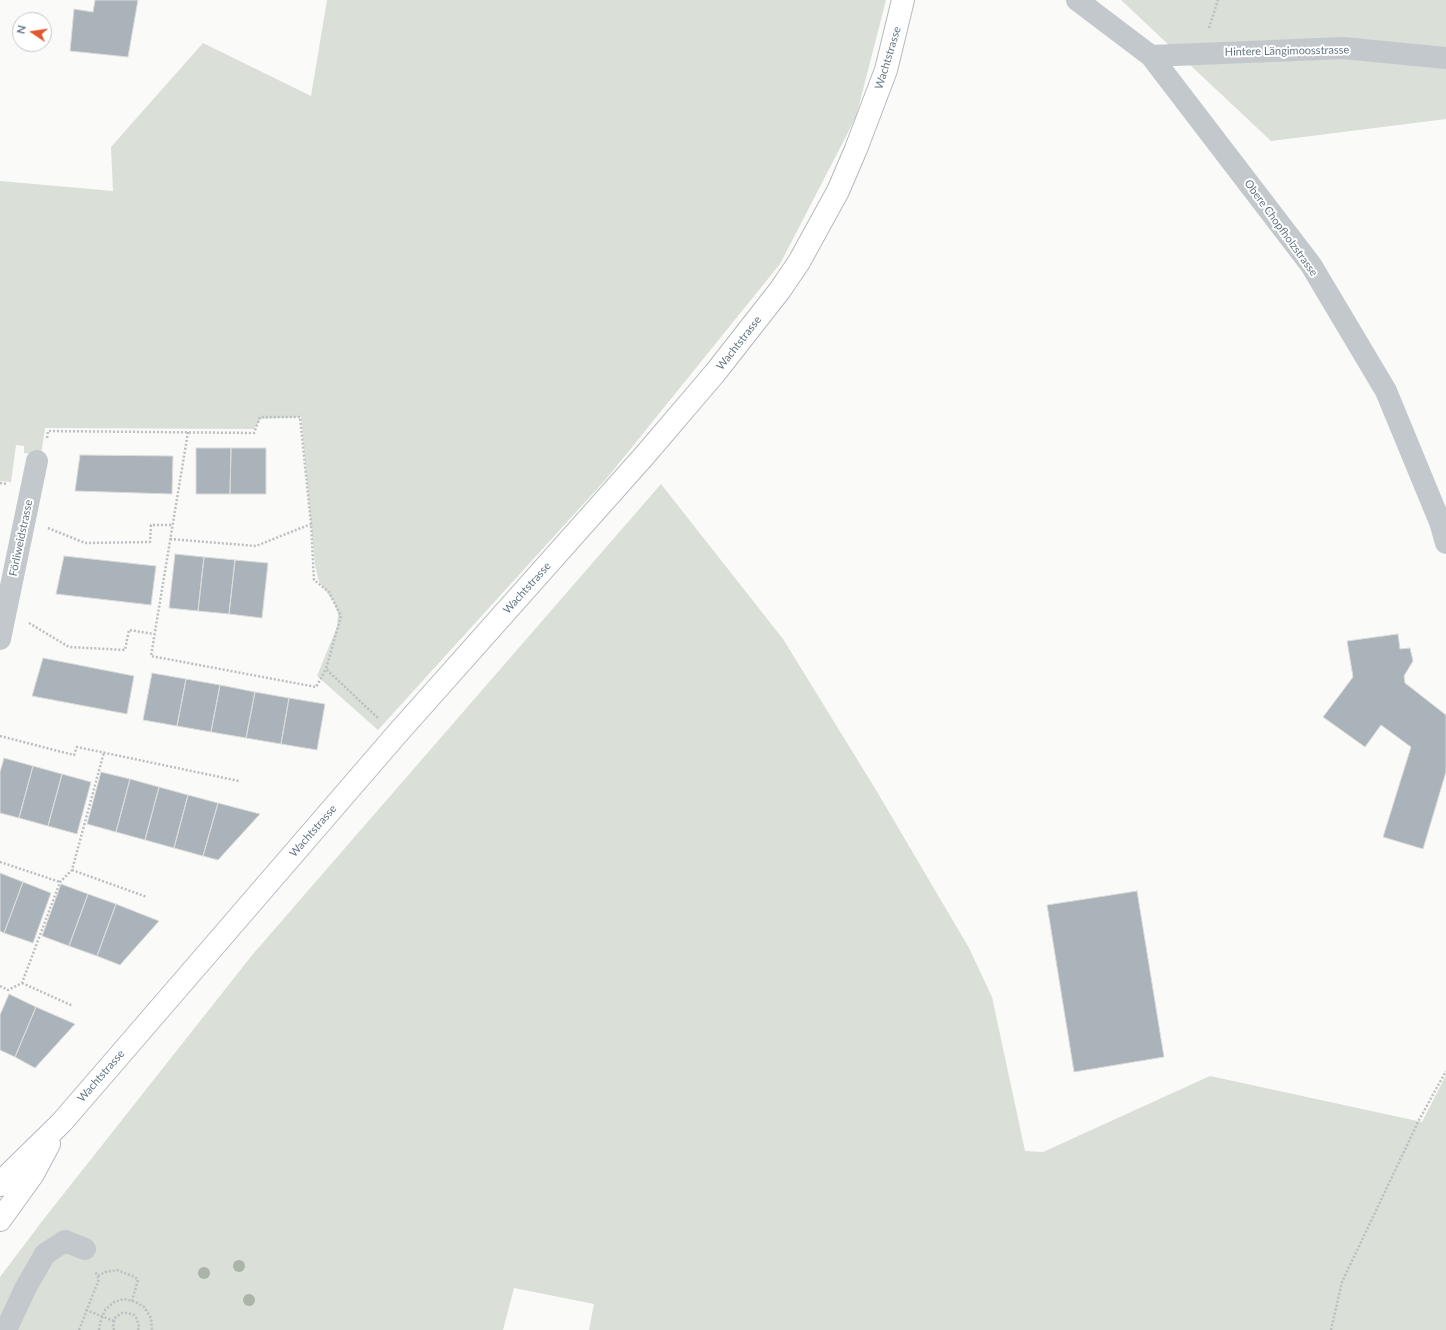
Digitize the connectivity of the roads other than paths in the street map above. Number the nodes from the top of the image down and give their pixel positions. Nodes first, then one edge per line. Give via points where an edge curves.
1 (903, 0) edge
2 (1077, 0) edge
3 (1151, 56) junction
4 (1446, 58) edge
5 (37, 460) road end
6 (1446, 543) edge
7 (0, 639) edge
8 (62, 1122) junction
9 (0, 1185) edge
10 (0, 1220) edge
11 (85, 1249) road end
12 (6, 1330) edge

1 - 8 main road, Wachtstrasse via 886,70 853,156 838,191 799,262 780,290 715,373 645,455 396,735
2 - 3 street, Obere Chopfholzstrasse
3 - 4 street, Hintere Längimoosstrasse via 1343,48
3 - 6 street, Obere Chopfholzstrasse via 1315,272 1386,391 1440,522
5 - 7 street, Förliweidstrasse
8 - 9 main road, Wachtstrasse
8 - 10 main road, Wachtstrasse via 33,1174
11 - 12 street via 65,1241 45,1254

